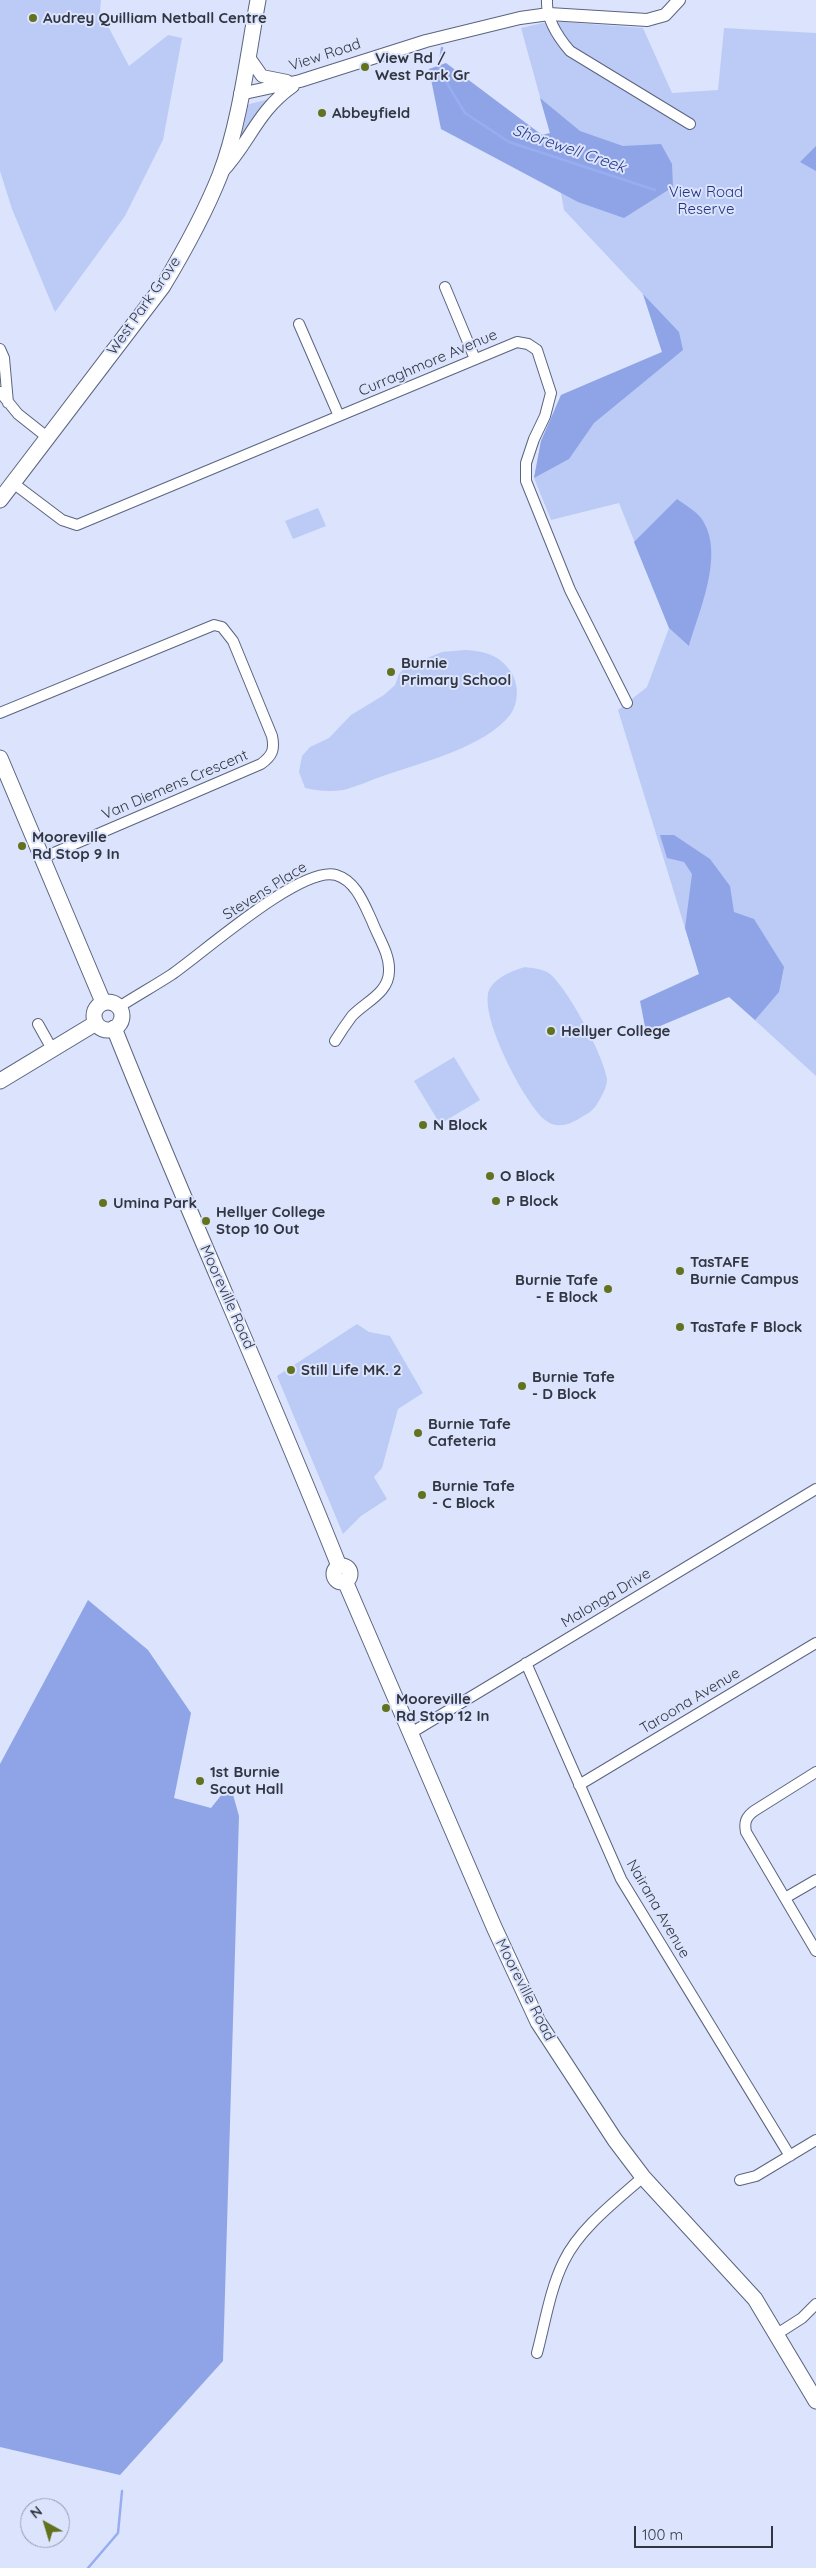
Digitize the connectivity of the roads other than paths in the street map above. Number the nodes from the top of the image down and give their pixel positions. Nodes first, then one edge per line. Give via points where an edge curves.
1 (258, 0) edge
2 (547, 0) edge
3 (679, 0) edge
4 (549, 14) junction
5 (248, 56) junction
6 (300, 81) junction
7 (240, 94) junction
8 (690, 124) dead end
9 (220, 174) junction
10 (446, 287) dead end
11 (299, 324) dead end
12 (0, 349) edge
13 (475, 359) junction
14 (0, 392) edge
15 (8, 404) junction
16 (339, 416) junction
17 (47, 437) junction
18 (13, 483) junction
19 (0, 500) edge
20 (627, 703) dead end
21 (0, 713) edge
22 (0, 758) edge
23 (42, 858) junction
24 (103, 1002) junction
25 (119, 1007) junction
26 (96, 1023) junction
27 (38, 1024) dead end
28 (114, 1028) junction
29 (335, 1041) dead end
30 (52, 1050) junction
31 (0, 1080) edge
32 (816, 1489) edge
33 (816, 1643) edge
34 (526, 1663) junction
35 (411, 1733) junction
36 (816, 1772) edge
37 (579, 1784) junction
38 (816, 1880) edge
39 (785, 1898) junction
40 (816, 1951) edge
41 (816, 2140) edge
42 (790, 2156) junction
43 (643, 2177) junction
44 (740, 2180) dead end
45 (816, 2304) edge
46 (816, 2316) edge
47 (802, 2318) junction
48 (777, 2334) junction
49 (536, 2353) dead end
50 (816, 2401) edge

1 - 5 main road, West Park Grove
2 - 4 street
3 - 4 street, View Road via 665,15 647,20
4 - 6 street, View Road via 468,29
4 - 8 street via 557,36 570,51
5 - 6 street via 262,76 273,80
5 - 7 main road, West Park Grove
6 - 7 street, View Road
6 - 9 street via 268,107 234,160
7 - 9 main road, West Park Grove
9 - 17 main road, West Park Grove via 163,286
10 - 13 street
11 - 16 street
12 - 15 street via 4,358
13 - 16 street, Curraghmore Avenue
13 - 20 street, Curraghmore Avenue via 516,342 537,350 551,393 546,416 526,463 526,481 570,590
14 - 15 street
15 - 17 street
16 - 18 street, Curraghmore Avenue via 77,525 62,520
17 - 18 main road, West Park Grove
18 - 19 main road, West Park Grove
21 - 23 street, Van Diemens Crescent via 214,625 222,626 233,641 272,736 271,756 261,764
22 - 23 main road
23 - 24 main road
24 - 25 main road via 112,1002
24 - 26 main road via 96,1008
25 - 28 main road via 122,1019
25 - 29 street, Stevens Place via 172,974 254,912 302,882 316,876 335,875 352,884 361,898 387,954 389,971 384,987 353,1015
26 - 28 main road via 106,1030
26 - 30 main road
27 - 30 street
28 - 35 main road, Mooreville Road via 182,1196 275,1406 339,1566 346,1566 350,1571 345,1581
30 - 31 main road
32 - 34 street, Malonga Drive
33 - 37 street, Taroona Avenue
34 - 35 street, Malonga Drive
34 - 37 street, Nairana Avenue
35 - 43 main road, Mooreville Road via 538,2022
36 - 39 street via 747,1816 744,1824
37 - 42 street, Nairana Avenue via 621,1879
38 - 39 street
39 - 40 street
41 - 42 street
42 - 44 street via 756,2176
43 - 48 main road, Mooreville Road via 755,2299
43 - 49 street via 591,2224 564,2260
45 - 47 street
46 - 47 street
47 - 48 street
48 - 50 main road, Mooreville Road

